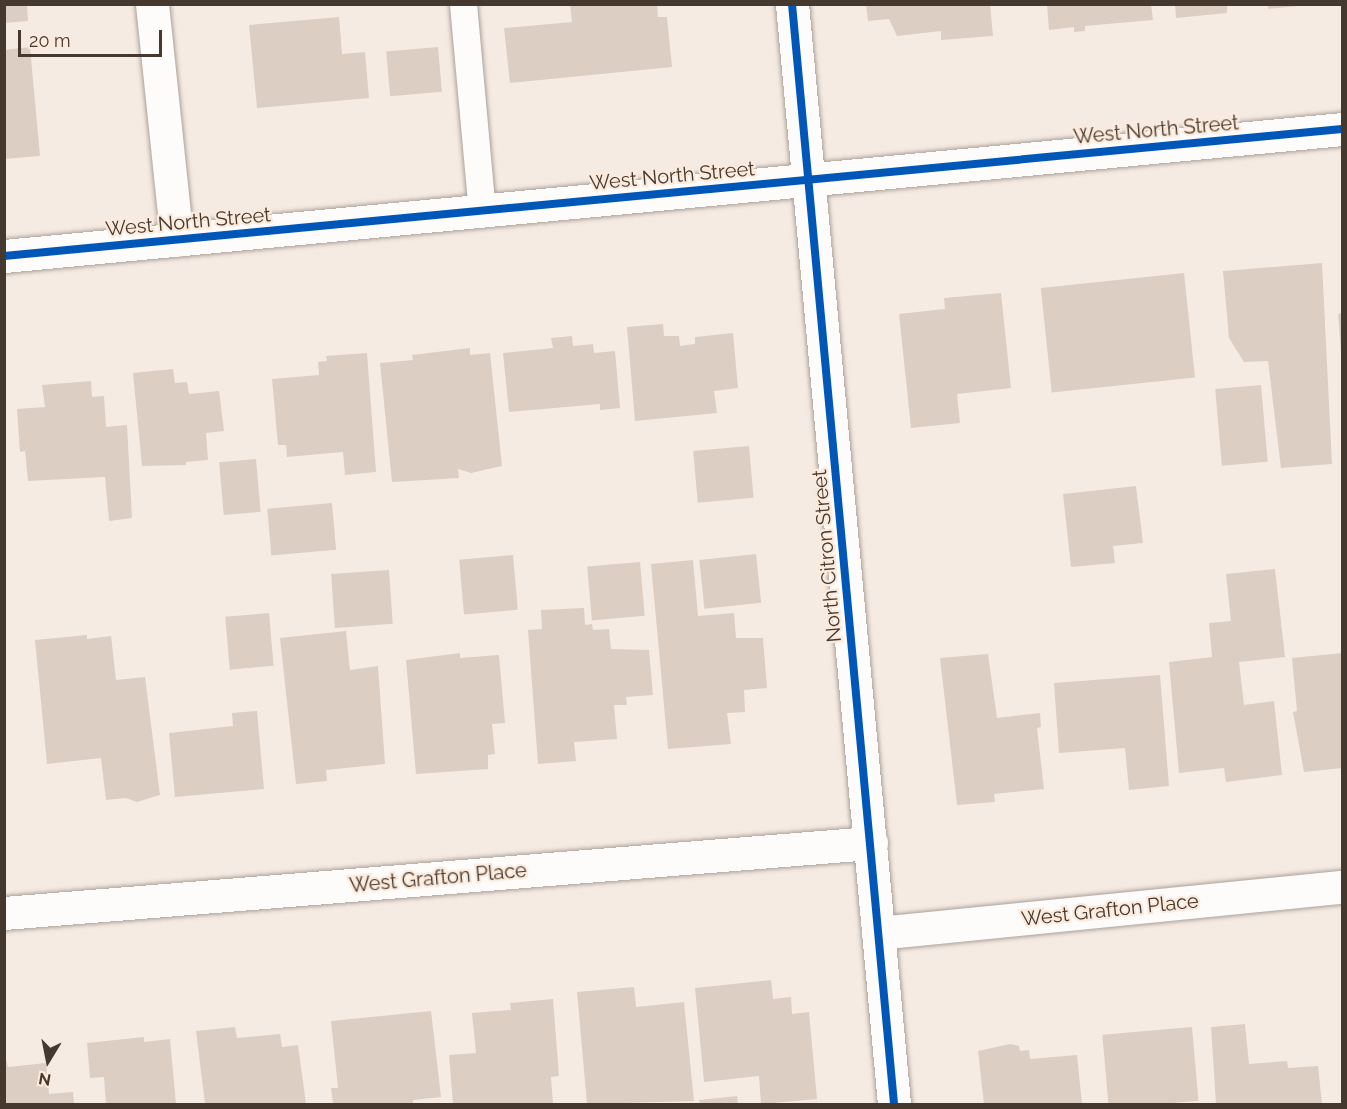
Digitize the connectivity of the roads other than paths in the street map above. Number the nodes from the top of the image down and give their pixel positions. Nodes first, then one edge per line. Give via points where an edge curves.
1 (152, 4) edge
2 (463, 4) edge
3 (792, 4) edge
4 (1342, 129) edge
5 (808, 180) junction
6 (482, 211) junction
7 (177, 240) junction
8 (4, 256) edge
9 (871, 843) junction
10 (1342, 887) edge
11 (4, 913) edge
12 (878, 933) junction
13 (894, 1104) edge

1 - 7 street
2 - 6 lane
3 - 5 street, North Citron Street
4 - 5 street, West North Street
5 - 6 street, West North Street
5 - 9 street, North Citron Street
6 - 7 street, West North Street
7 - 8 street, West North Street
9 - 11 street, West Grafton Place
9 - 12 street, North Citron Street
10 - 12 street, West Grafton Place
12 - 13 street, North Citron Street

